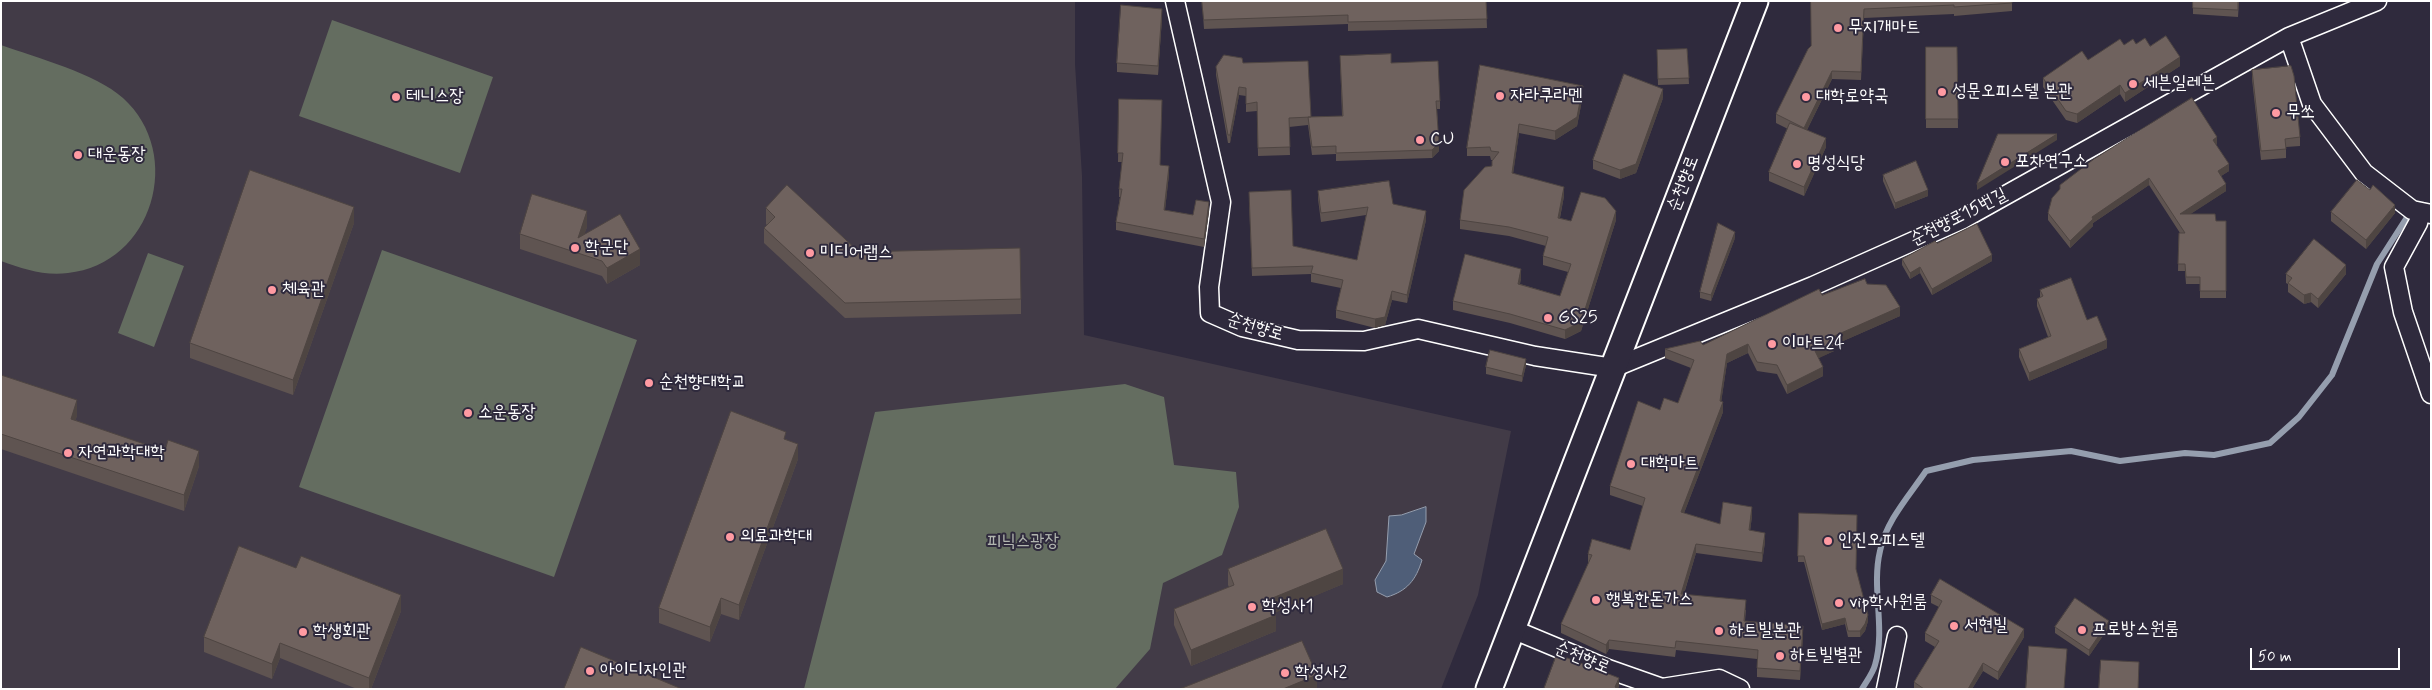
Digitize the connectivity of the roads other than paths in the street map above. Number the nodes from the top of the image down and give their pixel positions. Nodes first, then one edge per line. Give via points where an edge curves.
1 (1175, 1) edge
2 (1754, 1) edge
3 (2377, 1) edge
4 (2289, 37) junction
5 (2426, 213) edge
6 (1613, 368) junction
7 (2431, 394) edge
8 (1512, 629) junction
9 (1897, 636) dead end
10 (1489, 689) edge
11 (1740, 689) edge
12 (1886, 689) edge

1 - 6 street, 순천향로 via 1221,202 1209,287 1210,313 1242,327 1298,340 1364,341 1418,329 1535,356
2 - 6 main road, 순천향로
3 - 4 street, 순천향로15번길
4 - 5 street via 2312,104 2364,173 2412,210
4 - 6 street, 순천향로15번길 via 1963,219 1813,286
5 - 7 street via 2394,267 2402,312
6 - 8 main road, 순천향로
8 - 10 main road, 순천향로
8 - 11 street, 순천향로 via 1608,670 1662,688 1718,679
9 - 12 street

